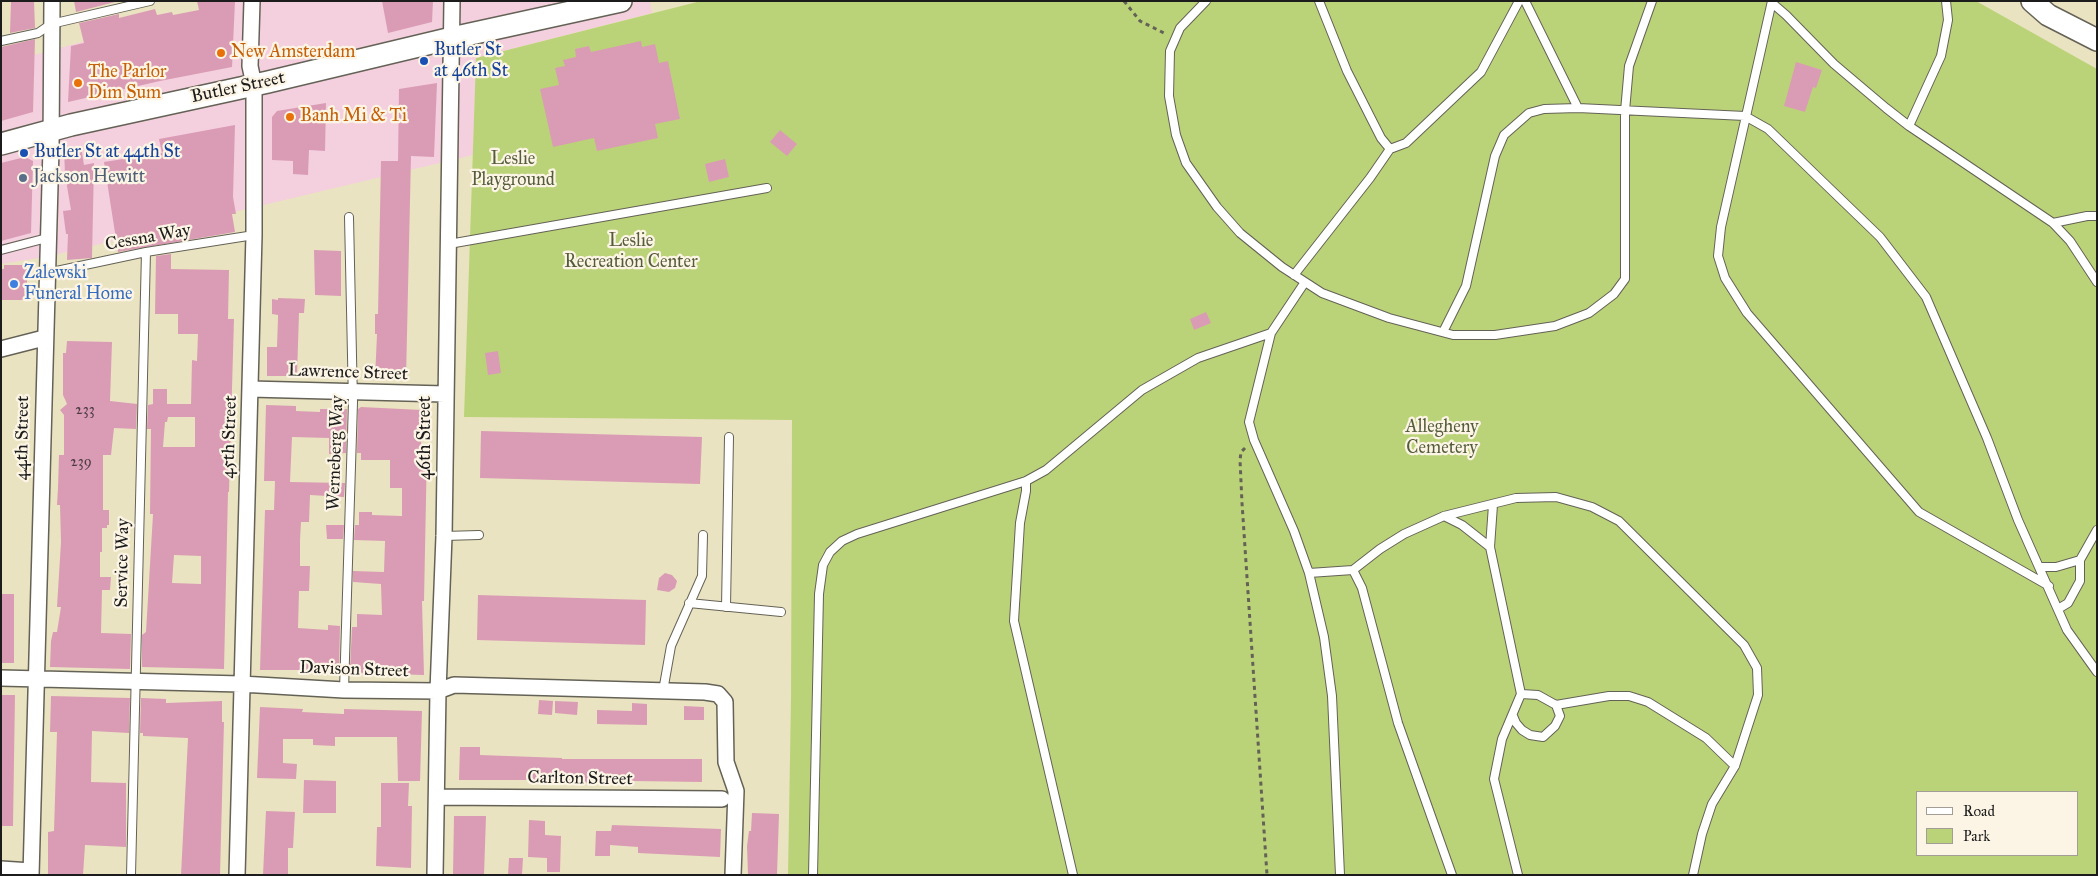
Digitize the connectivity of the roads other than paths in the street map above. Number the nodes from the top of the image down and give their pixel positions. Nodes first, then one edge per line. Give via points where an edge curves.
1 (52, 1) edge
2 (150, 1) edge
3 (252, 1) edge
4 (452, 1) edge
5 (620, 1) edge
6 (1206, 1) edge
7 (1319, 1) edge
8 (1519, 1) edge
9 (1525, 1) edge
10 (1652, 1) edge
11 (1946, 1) edge
12 (2032, 1) edge
13 (1772, 2) edge
14 (51, 24) junction
15 (2091, 35) edge
16 (452, 38) junction
17 (1, 41) edge
18 (254, 85) junction
19 (1578, 108) junction
20 (1625, 111) junction
21 (1745, 116) junction
22 (1909, 126) junction
23 (51, 130) junction
24 (1, 144) edge
25 (1390, 149) junction
26 (767, 188) dead end
27 (2097, 216) edge
28 (349, 217) dead end
29 (2053, 223) junction
30 (254, 235) junction
31 (48, 238) junction
32 (449, 244) junction
33 (1, 250) edge
34 (146, 252) junction
35 (47, 273) junction
36 (1294, 275) junction
37 (1305, 282) junction
38 (2097, 282) edge
39 (1443, 332) junction
40 (1272, 333) junction
41 (44, 338) junction
42 (1, 349) edge
43 (250, 389) junction
44 (353, 392) junction
45 (445, 394) junction
46 (729, 437) dead end
47 (1026, 481) junction
48 (1493, 505) junction
49 (1444, 516) junction
50 (2097, 530) edge
51 (479, 534) dead end
52 (703, 535) dead end
53 (444, 536) junction
54 (1490, 547) junction
55 (2080, 560) junction
56 (2039, 567) junction
57 (1353, 570) junction
58 (1309, 573) junction
59 (2049, 586) junction
60 (689, 604) junction
61 (726, 607) junction
62 (2058, 609) junction
63 (781, 612) dead end
64 (2097, 672) edge
65 (1, 678) edge
66 (37, 679) junction
67 (135, 682) junction
68 (241, 684) junction
69 (344, 690) junction
70 (438, 691) junction
71 (663, 691) junction
72 (1522, 694) junction
73 (1556, 705) junction
74 (1513, 716) junction
75 (1735, 766) junction
76 (438, 797) junction
77 (722, 800) dead end
78 (1, 870) edge
79 (31, 873) edge
80 (131, 875) edge
81 (237, 875) edge
82 (436, 875) edge
83 (733, 875) edge
84 (813, 875) edge
85 (1073, 875) edge
86 (1340, 875) edge
87 (1452, 875) edge
88 (1518, 875) edge
89 (1693, 875) edge

1 - 14 street, 44th Street
2 - 14 lane
3 - 18 street, 45th Street via 250,66
4 - 16 street, 46th Street
5 - 16 main road, Butler Street
6 - 36 lane via 1180,28 1170,51 1169,96 1176,134 1186,163 1217,207 1240,233
7 - 25 lane via 1347,71 1381,138
8 - 25 lane via 1481,72 1406,143
9 - 19 lane
10 - 20 lane via 1629,66
11 - 22 lane via 1948,20 1941,56
12 - 15 main road via 2048,15
13 - 21 lane
13 - 22 lane via 1834,64
14 - 17 lane via 38,33
14 - 23 street, 44th Street
16 - 18 main road, Butler Street
16 - 32 street, 46th Street
18 - 23 main road, Butler Street
18 - 30 street, 45th Street
19 - 20 lane
19 - 39 lane via 1544,109 1530,113 1504,134 1495,156 1466,286
20 - 21 lane
20 - 39 lane via 1625,279 1614,294 1589,313 1555,326 1495,335
21 - 56 lane via 1768,129 1880,237 1926,297 1984,429
21 - 59 lane via 1721,227 1718,256 1725,278 1746,313 1919,512
22 - 29 lane
23 - 24 main road, Butler Street
23 - 31 street, 44th Street
25 - 36 lane
26 - 32 lane
27 - 29 lane
28 - 44 lane, Werneberg Way
29 - 38 lane
30 - 34 lane, Cessna Way
30 - 43 street, 45th Street
31 - 33 lane
31 - 35 street, 44th Street
32 - 45 street, 46th Street
34 - 35 lane, Cessna Way
34 - 67 lane, Service Way
35 - 41 street, 44th Street
36 - 37 lane
37 - 39 lane via 1322,293 1389,318
37 - 40 lane
40 - 47 lane via 1198,358 1142,390 1046,470
40 - 58 lane via 1250,422 1254,440
41 - 42 street
41 - 66 street, 44th Street
43 - 44 street, Lawrence Street
43 - 68 street, 45th Street
44 - 45 street, Lawrence Street
44 - 69 lane, Werneberg Way
45 - 53 street, 46th Street
46 - 61 lane
47 - 84 lane via 857,534 830,552 823,565 819,594
47 - 85 lane via 1014,621
48 - 49 lane
48 - 54 lane
48 - 75 lane via 1516,498 1556,497 1592,507 1619,521 1744,645 1757,668 1758,695
49 - 54 lane via 1462,525
49 - 57 lane via 1404,534
50 - 55 lane
51 - 53 lane
52 - 60 lane via 702,576
53 - 70 street, 46th Street
54 - 72 lane
55 - 56 lane via 2056,567
55 - 62 lane via 2080,581 2068,603
56 - 59 lane
57 - 58 lane
57 - 87 lane via 1362,588 1398,724
58 - 86 lane via 1324,638 1332,696
59 - 62 lane
60 - 61 lane
60 - 71 lane via 671,646
61 - 63 lane
62 - 64 lane via 2067,630
65 - 66 street, Davison Street
66 - 67 street, Davison Street
66 - 79 street, 44th Street
67 - 68 street, Davison Street
67 - 80 lane, Service Way
68 - 69 street, Davison Street
68 - 81 street, 45th Street
69 - 70 street, Davison Street
70 - 71 street, Davison Street via 454,684
70 - 76 street, 46th Street
71 - 83 street, Davison Street via 718,694 725,702 726,762 736,791
72 - 73 lane via 1538,695
72 - 74 lane
73 - 74 lane via 1560,716 1543,737 1522,730
73 - 75 lane via 1609,696 1629,696 1648,702 1706,738
74 - 88 lane via 1502,739 1494,779
75 - 89 lane via 1712,804
76 - 77 street, Carlton Street
76 - 82 street, 46th Street
78 - 79 street

